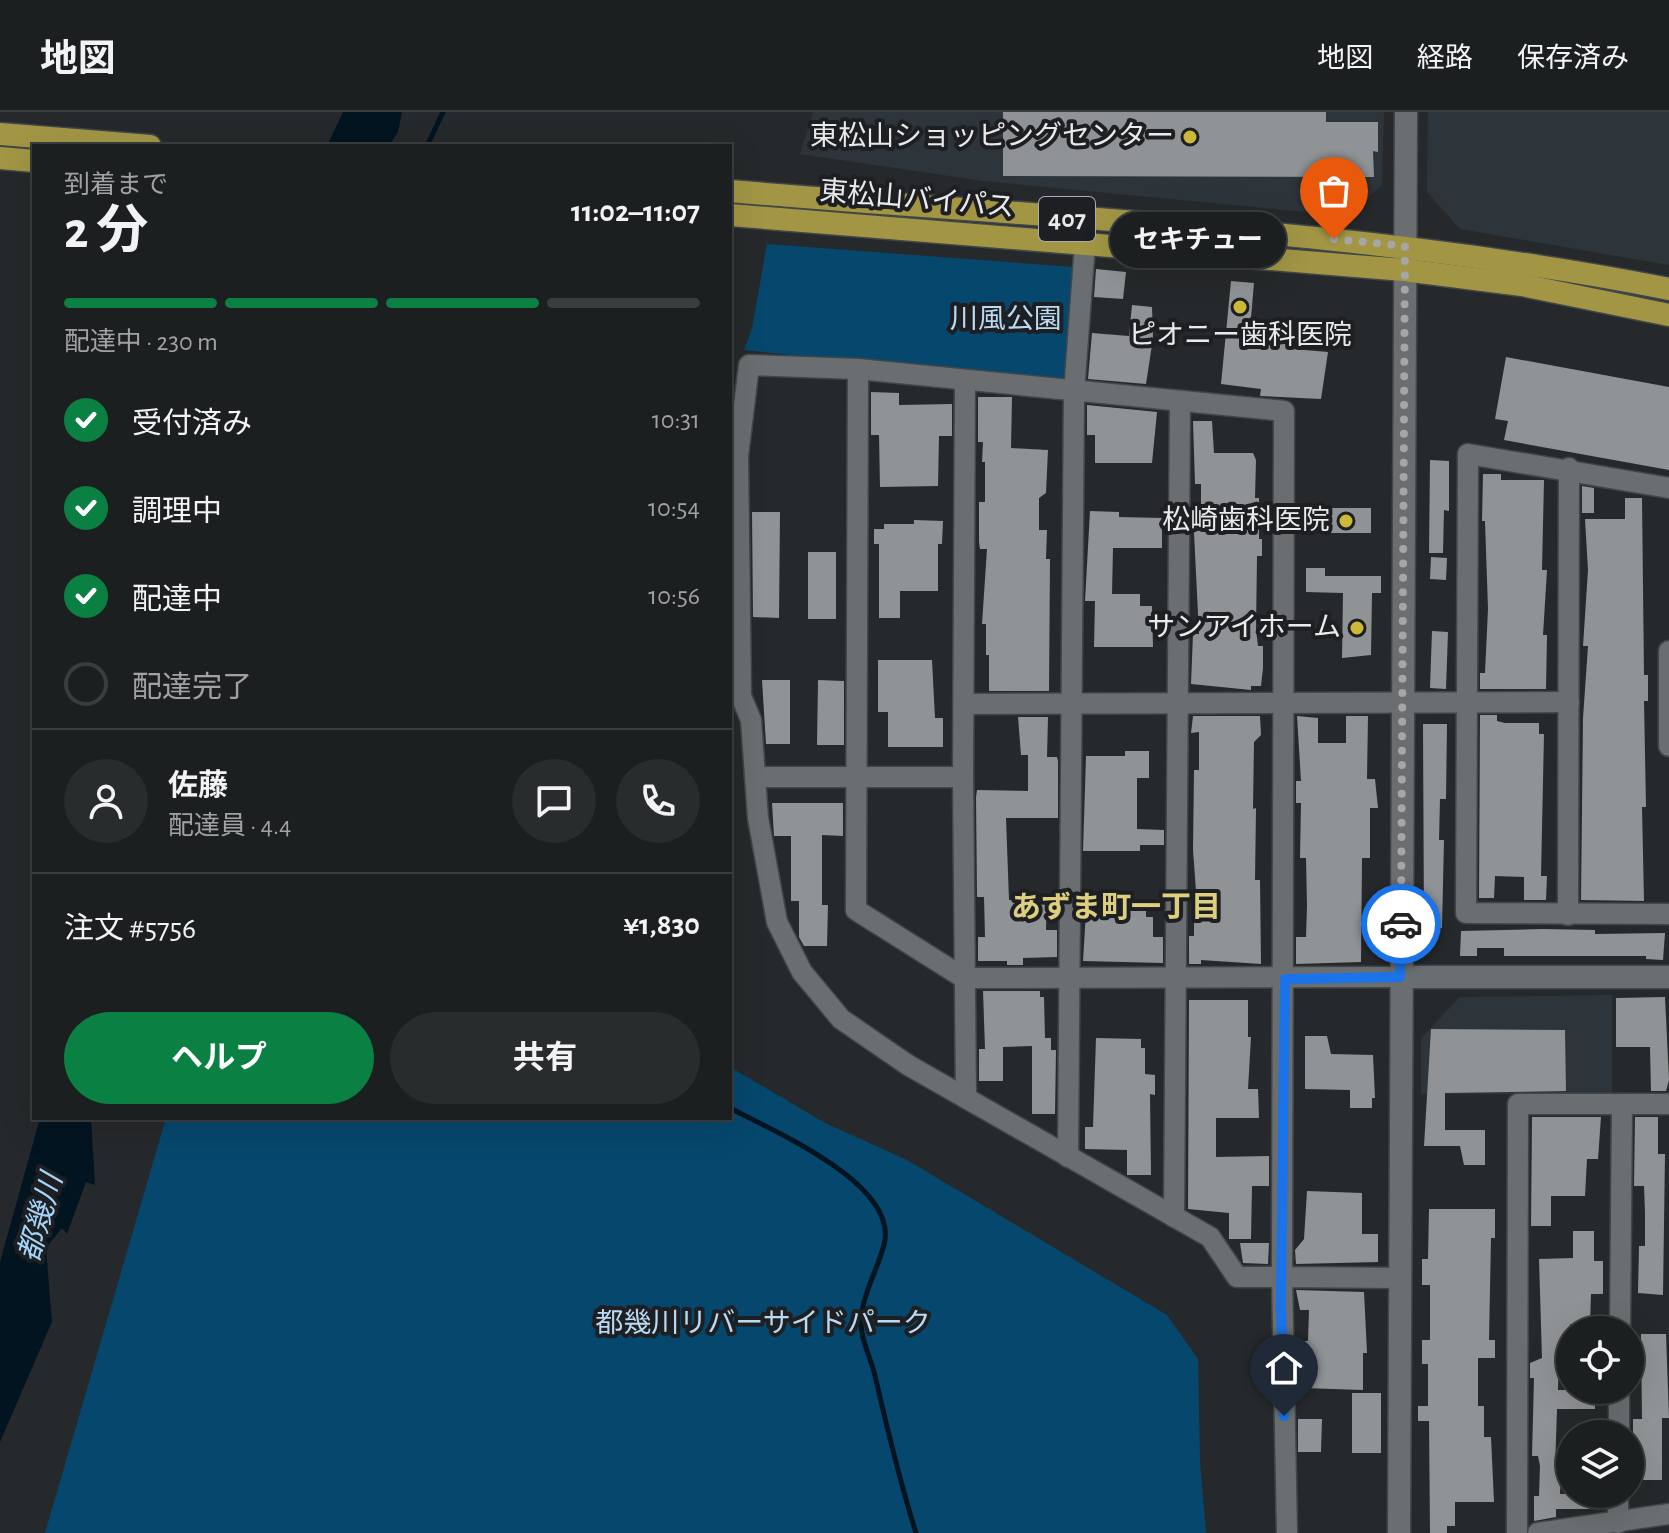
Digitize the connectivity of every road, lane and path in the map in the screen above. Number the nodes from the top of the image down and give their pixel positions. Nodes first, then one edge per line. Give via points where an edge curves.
1 (1406, 112) edge
2 (0, 134) edge
3 (126, 144) edge
4 (0, 158) edge
5 (32, 161) edge
6 (732, 191) edge
7 (732, 215) edge
8 (1085, 244) junction
9 (1405, 246) junction
10 (1404, 270) junction
11 (1669, 289) edge
12 (1669, 315) edge
13 (858, 369) junction
14 (965, 380) junction
15 (1074, 392) junction
16 (1180, 401) junction
17 (1569, 468) junction
18 (1669, 488) edge
19 (1669, 651) edge
20 (1402, 702) junction
21 (1466, 702) junction
22 (1569, 702) junction
23 (1179, 703) junction
24 (1285, 703) junction
25 (964, 704) junction
26 (1074, 704) junction
27 (1669, 746) edge
28 (755, 777) junction
29 (857, 777) junction
30 (963, 777) junction
31 (1669, 914) edge
32 (1568, 915) junction
33 (1400, 977) junction
34 (1669, 977) edge
35 (964, 978) junction
36 (1072, 979) junction
37 (1178, 979) junction
38 (1285, 979) junction
39 (966, 1098) junction
40 (1622, 1104) junction
41 (1669, 1104) edge
42 (1068, 1157) junction
43 (1174, 1217) junction
44 (1282, 1277) junction
45 (1400, 1278) junction
46 (1620, 1316) edge
47 (1618, 1508) edge
48 (1669, 1514) edge
49 (1618, 1523) junction
50 (1287, 1533) edge
51 (1399, 1533) edge
52 (1517, 1533) edge
53 (1538, 1533) edge

1 - 9 street
2 - 3 highway
4 - 5 highway
6 - 9 highway, 東松山バイパス / 407
7 - 8 highway, 東松山バイパス / 407
8 - 10 highway, 東松山バイパス / 407
8 - 15 street
9 - 10 street
9 - 11 highway, 東松山バイパス / 407
10 - 12 highway, 東松山バイパス / 407 via 1522,285
10 - 20 street
13 - 14 street
13 - 28 street via 749,365 738,456 738,516 741,696 751,720
13 - 29 street
14 - 15 street
14 - 25 street
15 - 16 street
15 - 26 street
16 - 23 street
16 - 24 street via 1284,411
17 - 18 street
17 - 21 street via 1468,454
17 - 22 street
19 - 27 street
20 - 21 street
20 - 24 street
20 - 33 street
21 - 22 street
21 - 32 street via 1466,913
22 - 32 street
23 - 24 street
23 - 26 street
23 - 37 street
24 - 38 street
25 - 26 street
25 - 30 street
26 - 36 street
28 - 29 street
28 - 39 street via 777,922 802,972 841,1019
29 - 30 street
29 - 35 street via 856,910
30 - 35 street
31 - 32 street
33 - 34 street
33 - 38 street
33 - 45 street
35 - 36 street
35 - 39 street
36 - 37 street
36 - 42 street
37 - 38 street
37 - 43 street
38 - 44 street
39 - 42 street
40 - 41 street
40 - 46 street
40 - 52 street via 1518,1104
42 - 43 street
43 - 44 street via 1210,1237 1237,1277
44 - 45 street
44 - 50 street
45 - 51 street
47 - 49 street
48 - 49 street
49 - 53 street

